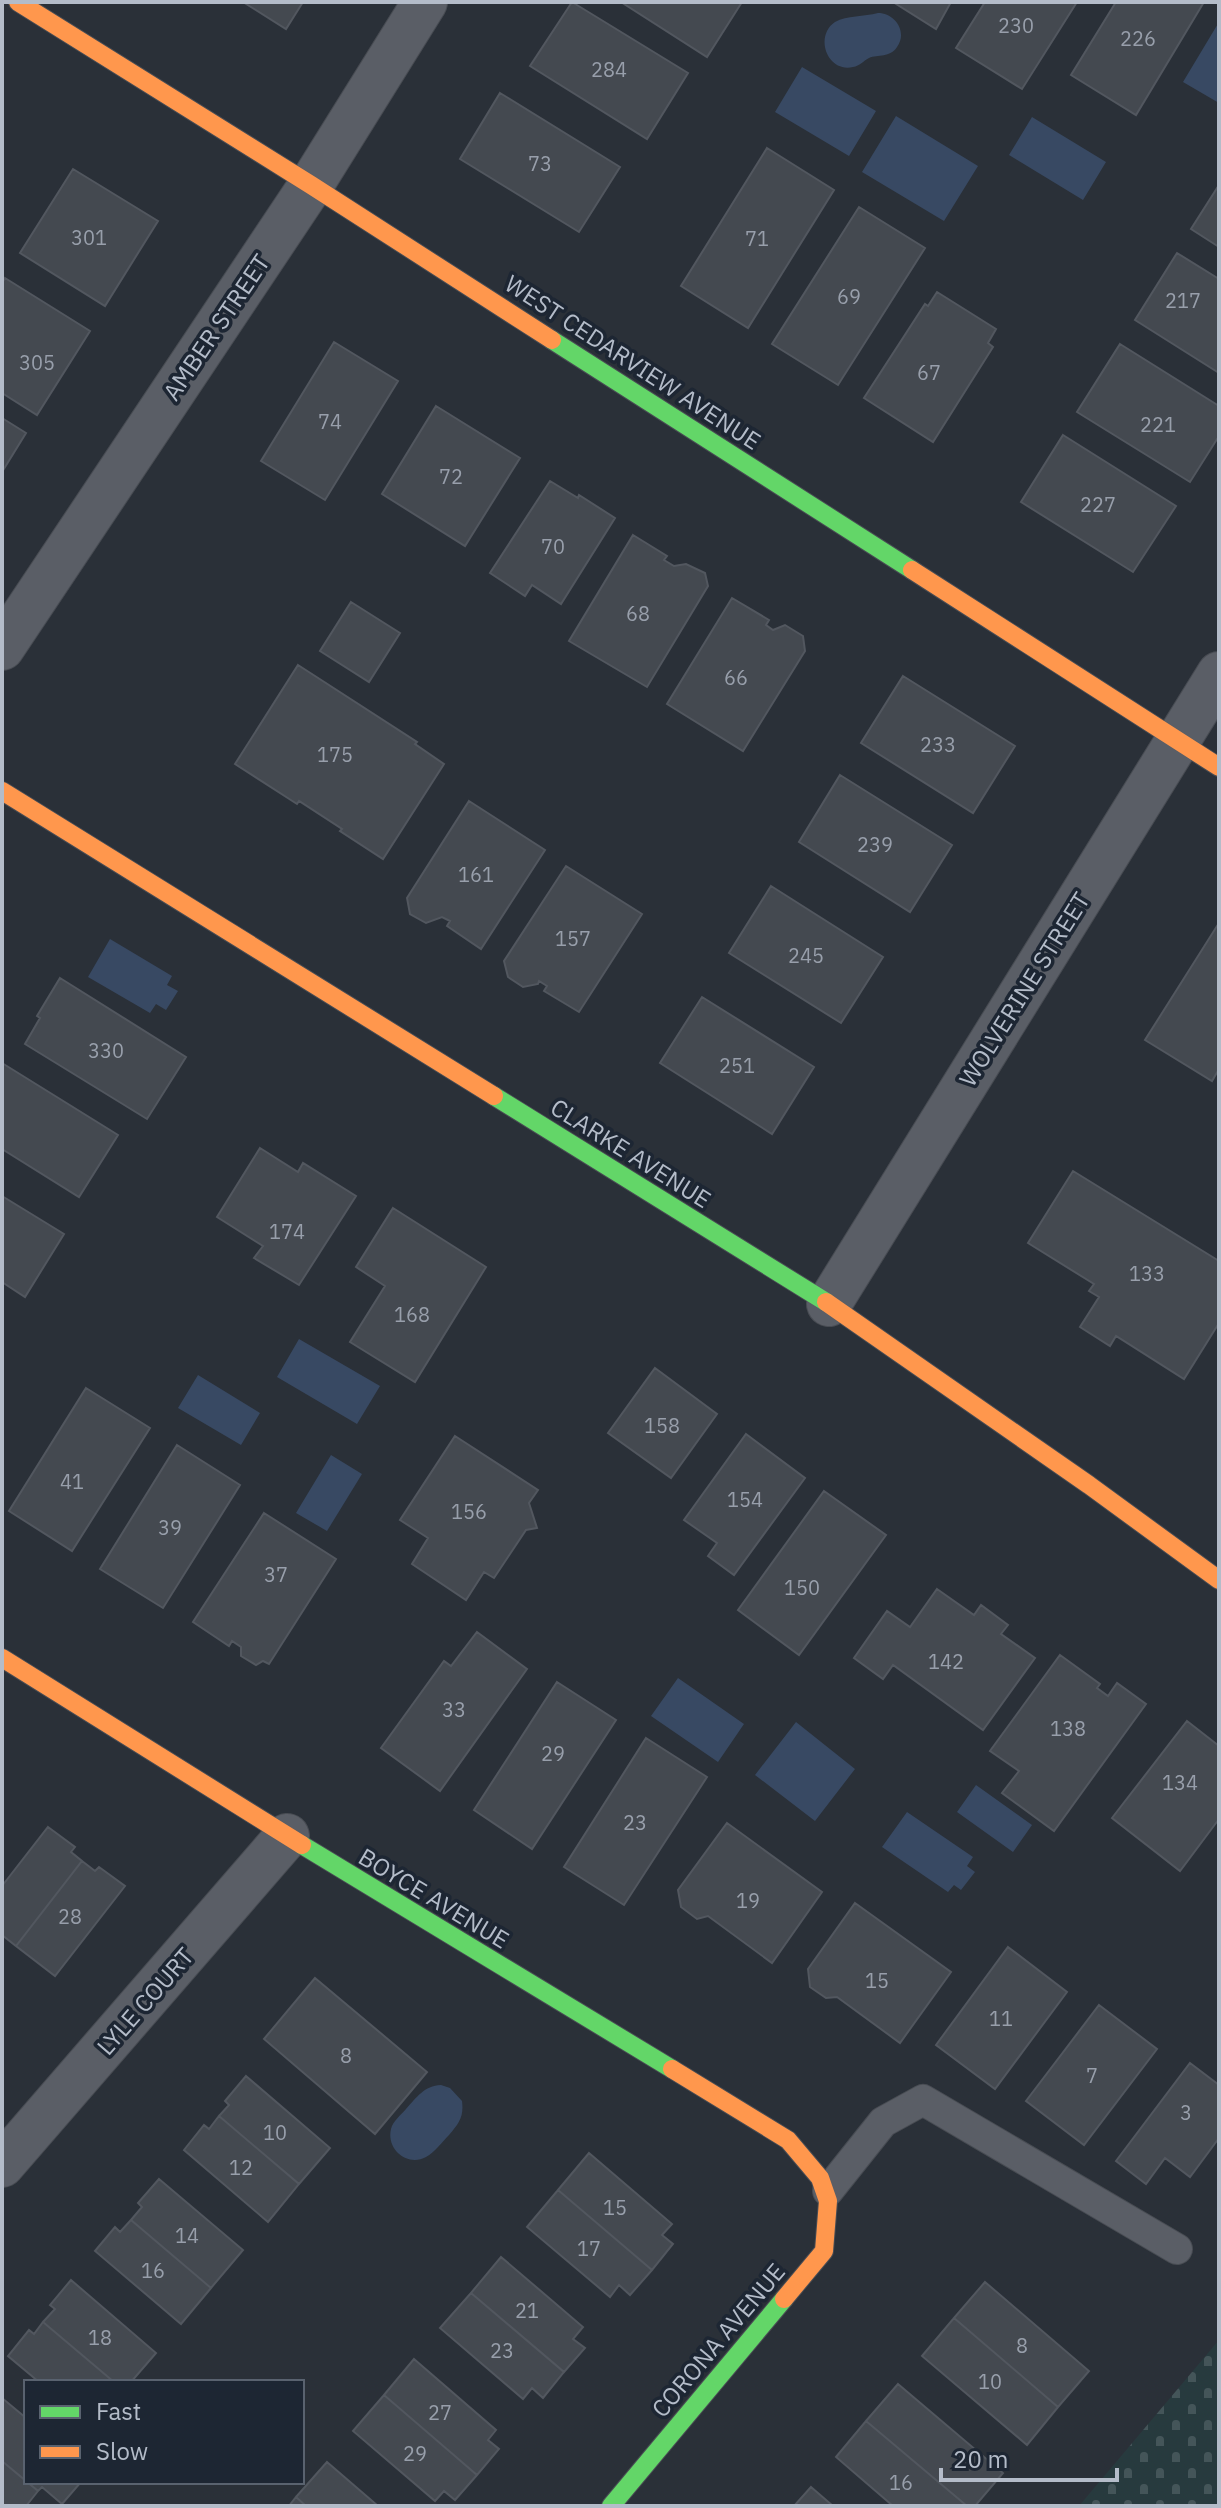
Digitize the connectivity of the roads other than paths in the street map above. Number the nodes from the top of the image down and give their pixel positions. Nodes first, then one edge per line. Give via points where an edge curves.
1 (18, 2) edge
2 (425, 2) edge
3 (311, 185) junction
4 (2, 648) edge
5 (1219, 674) edge
6 (1178, 739) junction
7 (1219, 767) edge
8 (2, 791) edge
9 (829, 1304) junction
10 (1219, 1580) edge
11 (2, 1658) edge
12 (287, 1836) junction
13 (2, 2165) edge
14 (828, 2191) junction
15 (1177, 2249) dead end
16 (611, 2506) edge

1 - 3 street, WEST CEDARVIEW AVENUE
2 - 3 street, AMBER STREET
3 - 4 street, AMBER STREET
3 - 6 street, WEST CEDARVIEW AVENUE
5 - 6 street, WOLVERINE STREET
6 - 7 street, WEST CEDARVIEW AVENUE
6 - 9 street, WOLVERINE STREET
8 - 9 street, CLARKE AVENUE
9 - 10 street, CLARKE AVENUE
11 - 12 street, BOYCE AVENUE
12 - 13 street, LYLE COURT
12 - 14 street, BOYCE AVENUE via 788,2140
14 - 15 lane via 883,2122 923,2100
14 - 16 street, CORONA AVENUE via 824,2251

